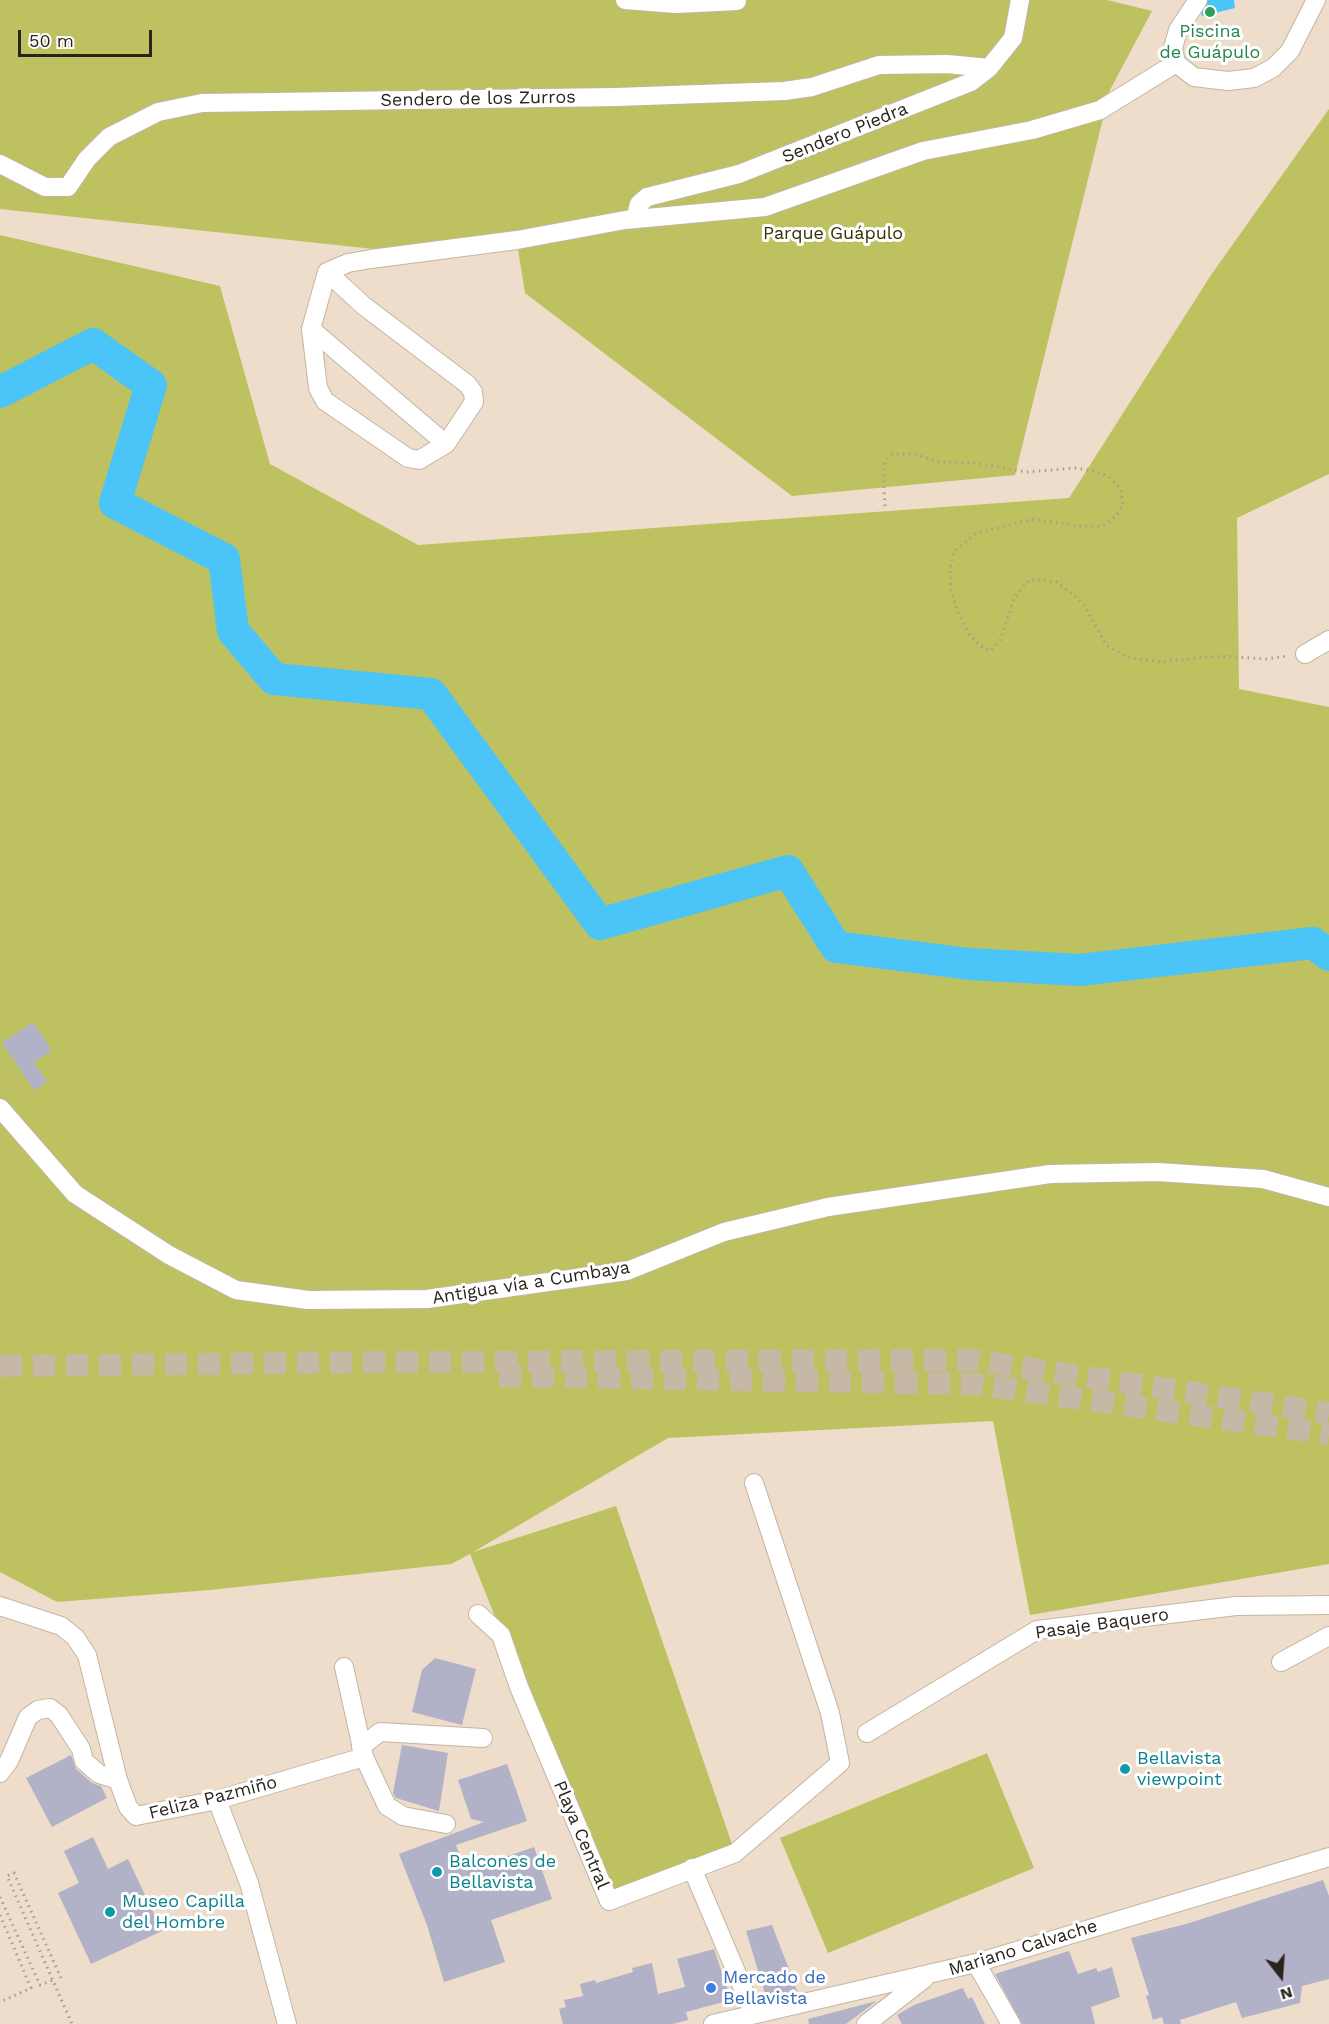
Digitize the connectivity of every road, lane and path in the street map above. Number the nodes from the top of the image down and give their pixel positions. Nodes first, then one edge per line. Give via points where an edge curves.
1 (625, 0) edge
2 (1020, 0) edge
3 (1198, 0) edge
4 (1316, 0) edge
5 (737, 1) edge
6 (1176, 63) junction
7 (989, 68) junction
8 (0, 164) edge
9 (635, 219) junction
10 (327, 272) junction
11 (311, 329) junction
12 (446, 444) junction
13 (885, 506) dead end
14 (1329, 640) edge
15 (1305, 654) joint
16 (0, 1108) edge
17 (1329, 1197) edge
18 (754, 1482) dead end
19 (1329, 1605) edge
20 (0, 1606) edge
21 (478, 1614) dead end
22 (1329, 1636) edge
23 (1281, 1662) dead end
24 (344, 1667) dead end
25 (867, 1733) dead end
26 (483, 1738) dead end
27 (363, 1752) junction
28 (0, 1773) edge
29 (118, 1780) junction
30 (217, 1800) junction
31 (446, 1824) dead end
32 (1329, 1857) edge
33 (692, 1868) junction
34 (0, 1897) edge
35 (0, 1915) edge
36 (976, 1964) junction
37 (61, 1977) dead end
38 (927, 1977) junction
39 (53, 1980) junction
40 (0, 2002) edge
41 (754, 2014) junction
42 (72, 2024) edge
43 (287, 2024) edge
44 (713, 2024) edge
45 (867, 2024) edge
46 (1011, 2024) edge

1 - 5 street
2 - 7 street, Sendero Piedra via 1013,38
3 - 6 street via 1178,30 1173,48
4 - 6 street via 1290,51 1273,68 1254,78 1228,81 1194,77
6 - 9 street via 1100,110 923,152 765,207
7 - 8 street, Sendero de los Zurros via 879,65 812,87 784,91 202,103 158,112 109,137 87,159 68,187 45,187
7 - 9 street, Sendero Piedra via 971,82 768,164 647,197 639,204
9 - 10 street via 517,240 371,259
10 - 11 street
10 - 12 street via 473,392 474,402
11 - 12 street
11 - 12 street via 318,388 325,401 408,458 419,460
13 - 15 path via 883,471 892,454 1026,472 1076,468 1095,471 1108,476 1120,488 1123,504 1103,526 1032,519 975,534 954,552 951,589 969,634 979,645 990,651 1001,639 1014,598 1030,579 1057,582 1083,603 1106,645 1127,657 1159,662
14 - 15 street
16 - 17 street, Antigua vía a Cumbaya via 75,1194 169,1255 236,1290 308,1300 427,1299 627,1271 724,1232 828,1207 1050,1174 1158,1172 1263,1179
18 - 33 street via 827,1702 840,1765 735,1853
19 - 25 street, Pasaje Baquero via 1236,1606 1037,1630
20 - 29 street, Feliza Pazmiño via 61,1626 75,1637 87,1656
21 - 33 street, Playa Central via 501,1635 609,1901
22 - 23 street
24 - 27 street
26 - 27 street via 380,1732
27 - 30 street, Feliza Pazmiño
27 - 31 street via 387,1806 403,1816
28 - 29 street via 28,1717 50,1708 81,1749 84,1761 99,1774
29 - 30 street, Feliza Pazmiño via 128,1807 136,1816
30 - 43 street via 249,1883
32 - 36 street, Mariano Calvache
33 - 41 street
34 - 39 path via 40,1985
35 - 40 path via 31,1988
36 - 38 street, Mariano Calvache
36 - 46 street
37 - 39 path via 14,1873 7,1876
38 - 41 street, Mariano Calvache
38 - 45 street
39 - 42 path
41 - 44 street, Mariano Calvache

